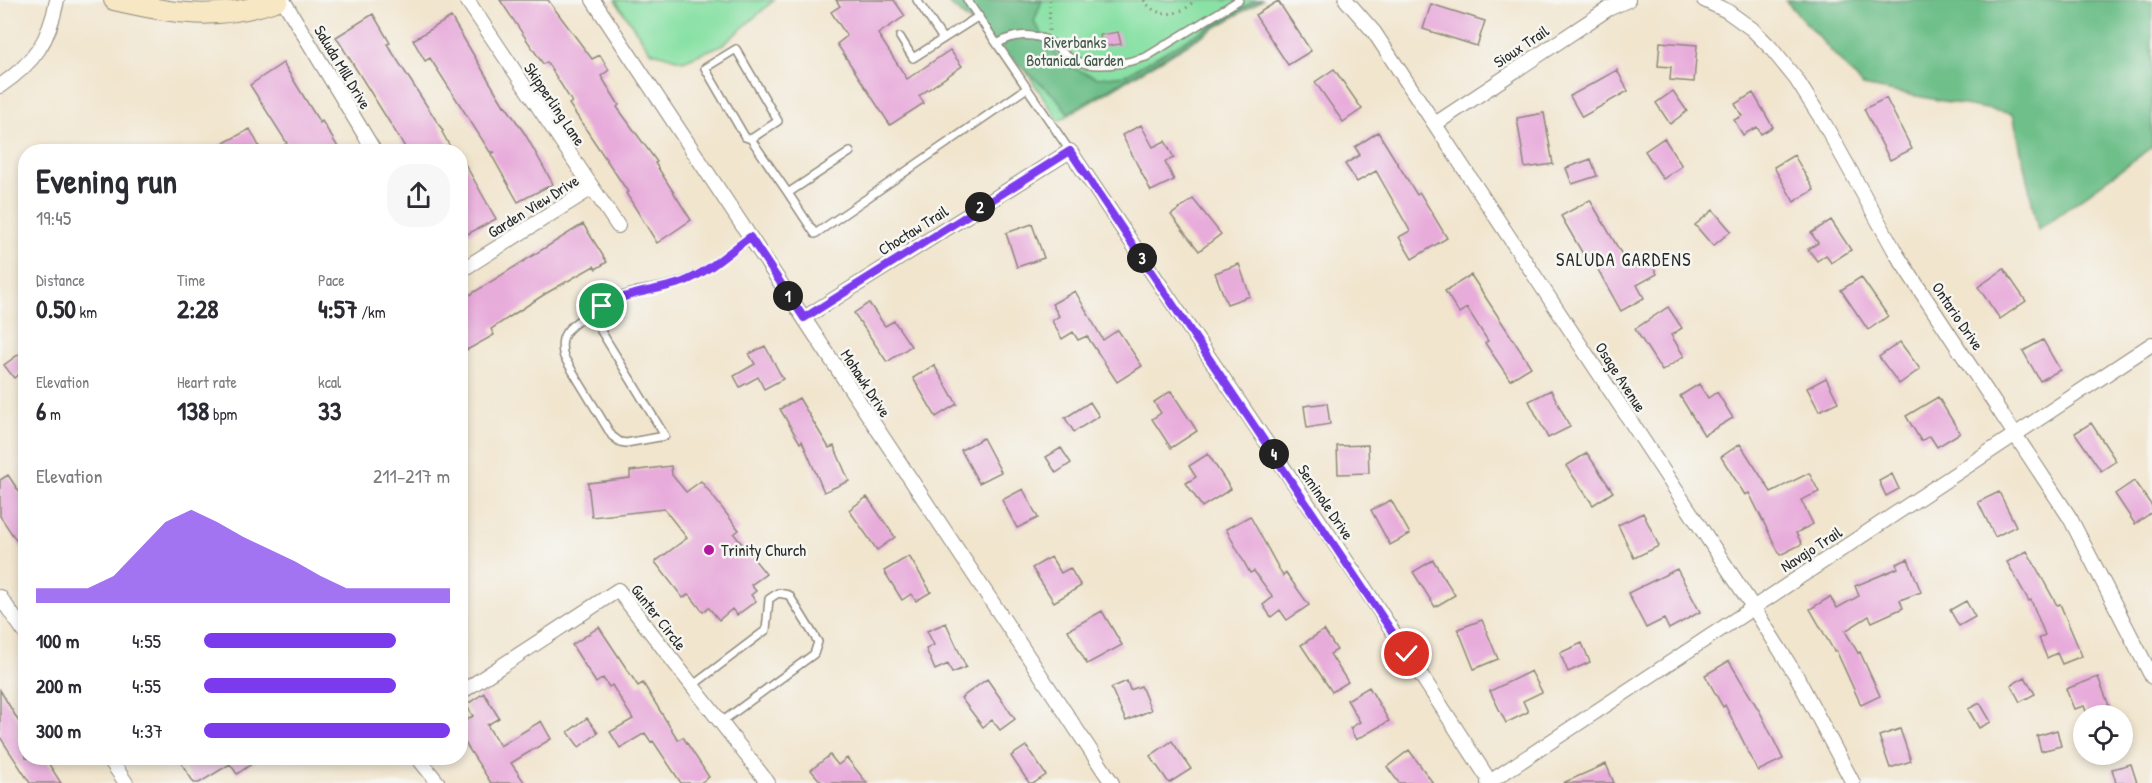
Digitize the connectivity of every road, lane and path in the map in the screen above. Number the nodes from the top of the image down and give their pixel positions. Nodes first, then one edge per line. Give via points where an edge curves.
1 (57, 0) edge
2 (114, 0) edge
3 (280, 0) edge
4 (466, 0) edge
5 (593, 0) edge
6 (917, 0) edge
7 (967, 0) edge
8 (1050, 0) edge
9 (1144, 0) edge
10 (1194, 0) edge
11 (1239, 0) edge
12 (1346, 0) edge
13 (1628, 0) edge
14 (1704, 0) edge
15 (979, 16) junction
16 (900, 37) dead end
17 (943, 39) junction
18 (1049, 41) junction
19 (997, 44) junction
20 (0, 86) edge
21 (1028, 88) junction
22 (1435, 124) junction
23 (748, 138) junction
24 (370, 144) edge
25 (1070, 151) junction
26 (850, 152) dead end
27 (592, 188) junction
28 (788, 193) junction
29 (618, 226) dead end
30 (750, 237) junction
31 (468, 267) edge
32 (590, 313) junction
33 (804, 318) junction
34 (2152, 344) edge
35 (2016, 433) junction
36 (0, 597) edge
37 (1753, 608) junction
38 (18, 623) edge
39 (2152, 677) edge
40 (692, 686) junction
41 (468, 688) edge
42 (720, 723) junction
43 (114, 765) edge
44 (424, 765) edge
45 (1490, 782) edge
46 (126, 783) edge
47 (438, 783) edge
48 (768, 783) edge
49 (1112, 783) edge
50 (1853, 783) edge

1 - 20 street via 42,45 23,68
2 - 3 street via 161,11 207,14 248,10
3 - 24 street, Saluda Mill Drive
4 - 27 street, Skipperling Lane
5 - 30 street, Mohawk Drive
6 - 17 lane
7 - 15 lane
8 - 18 path
9 - 10 path via 1150,8 1165,14 1182,10
11 - 18 lane via 1146,57 1131,62 1097,64 1073,60
12 - 22 street, Osage Avenue via 1374,32
13 - 22 street, Sioux Trail via 1608,9
14 - 35 street, Ontario Drive via 1752,29 1796,79 1898,255
15 - 17 lane
15 - 19 lane
16 - 17 lane via 913,58
18 - 19 lane via 1014,35
19 - 21 lane
21 - 25 lane
21 - 28 lane via 815,234
22 - 37 street, Osage Avenue
23 - 23 lane via 705,68 736,49 778,121
23 - 28 lane
25 - 33 street, Choctaw Trail
25 - 45 street, Seminole Drive via 1366,590
26 - 28 lane
27 - 29 street, Skipperling Lane
27 - 31 street, Garden View Drive
30 - 32 lane via 694,276 624,295
30 - 33 street, Mohawk Drive
32 - 32 lane via 564,333 562,351 606,426 615,440 626,443 665,436
33 - 49 street, Mohawk Drive
34 - 35 street, Navajo Trail
35 - 37 street, Navajo Trail
35 - 39 street, Ontario Drive via 2070,518
36 - 38 street
37 - 45 street, Navajo Trail
37 - 50 street, Osage Avenue via 1797,677
40 - 41 street, Gunter Circle via 618,590
40 - 42 street, Gunter Circle
40 - 42 lane via 766,630 769,599 778,593 789,595 818,642 814,654
42 - 48 street, Gunter Circle
43 - 46 street
44 - 47 street

